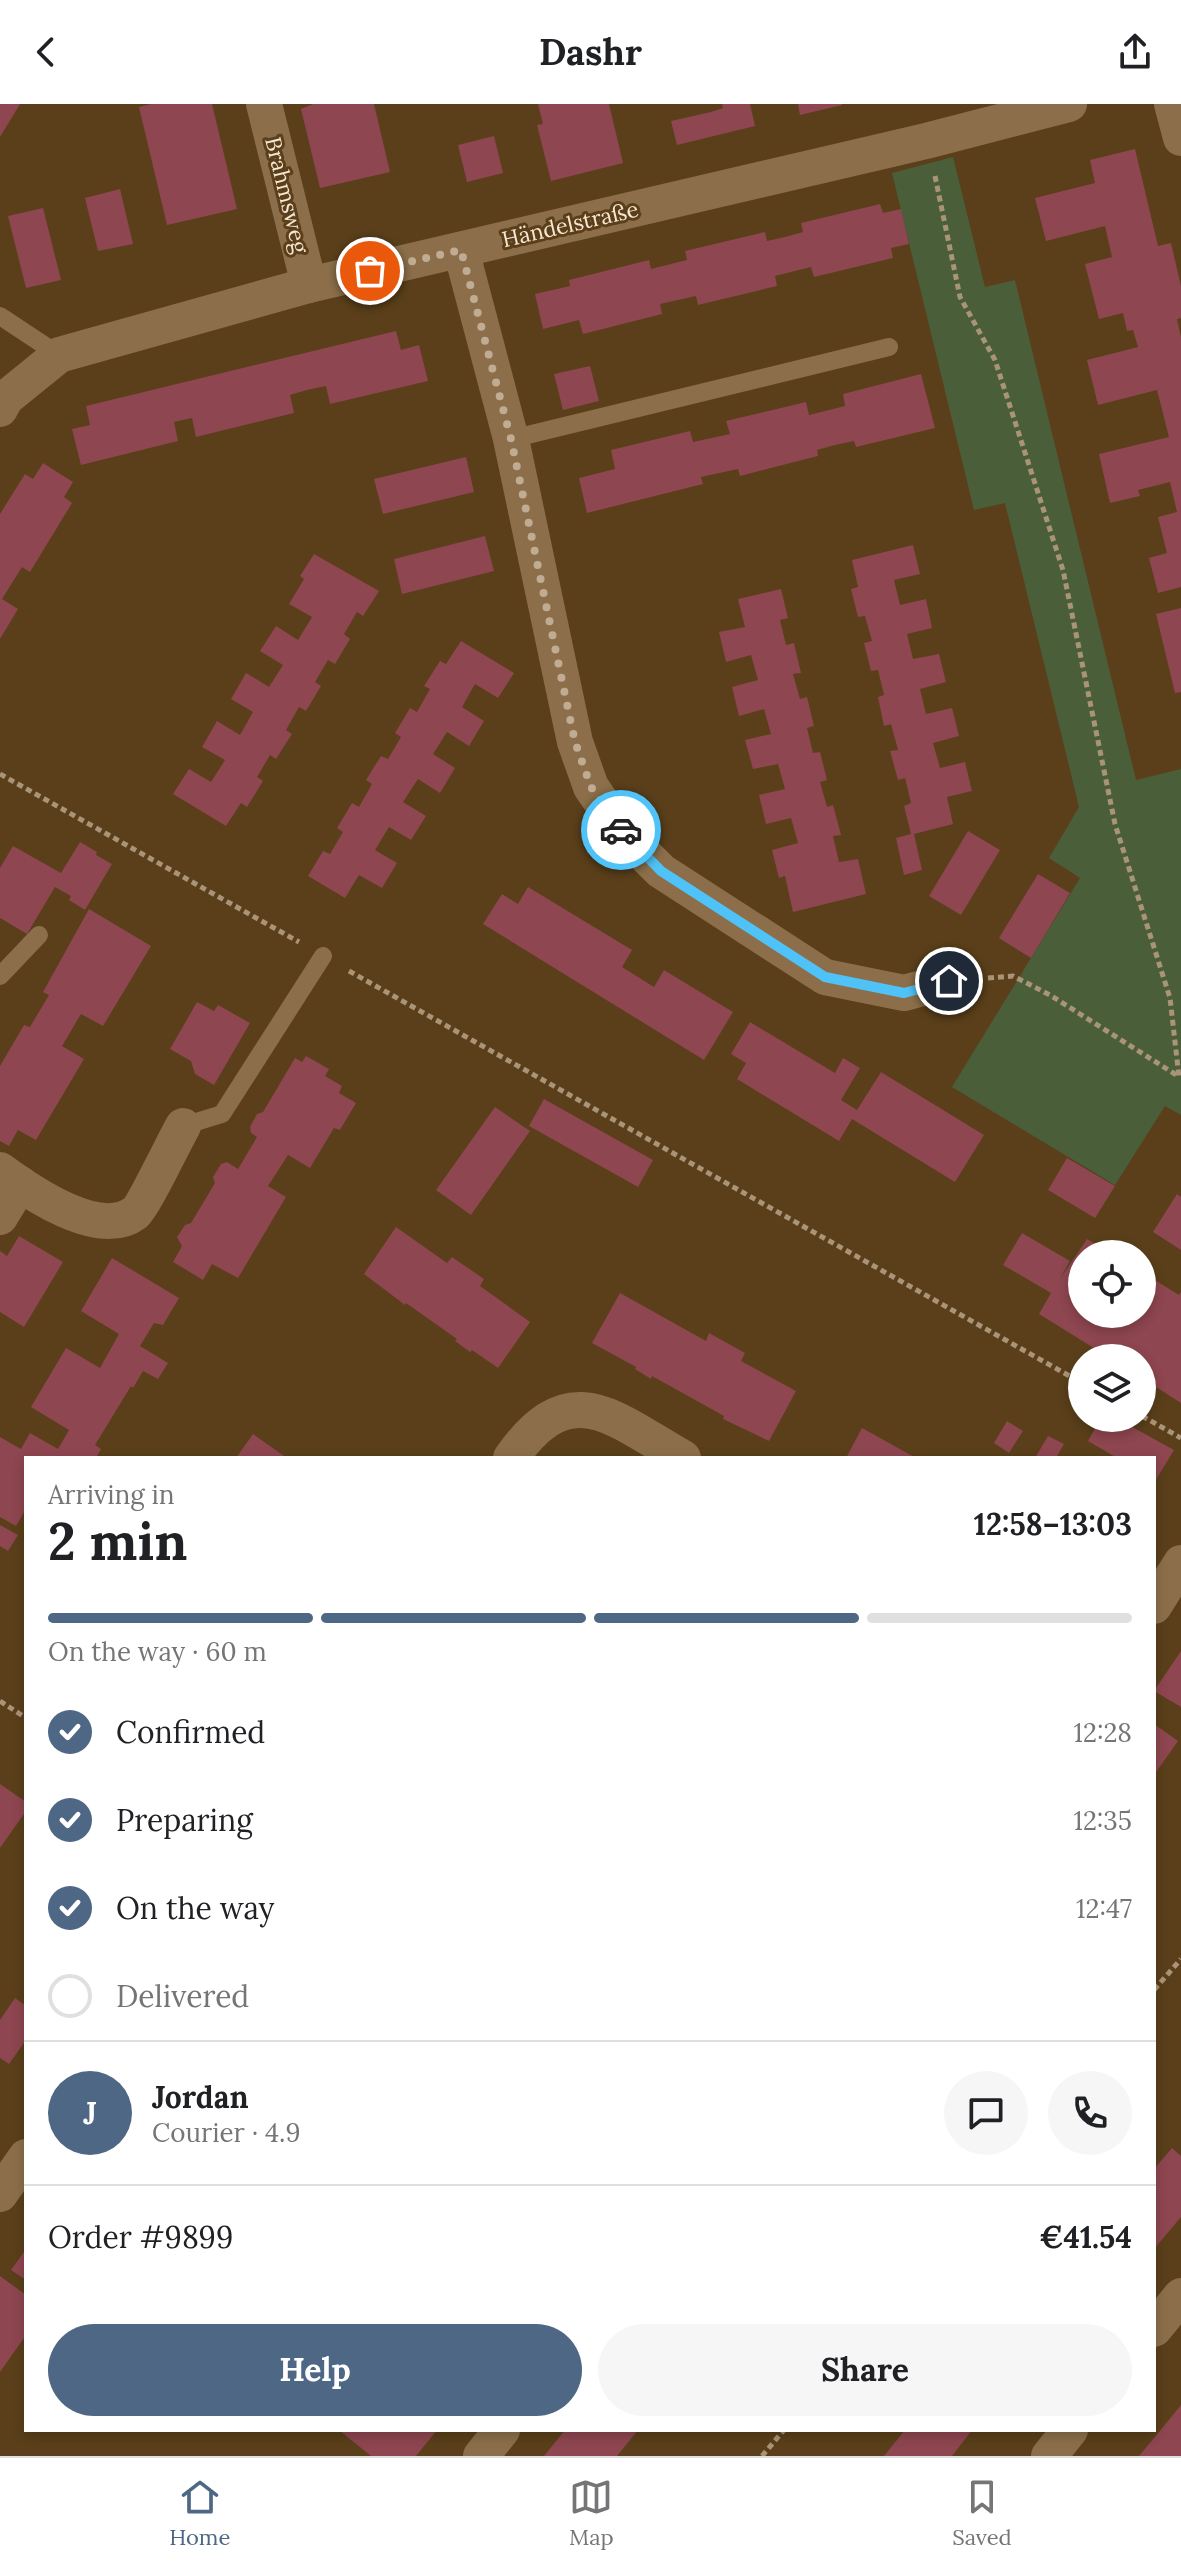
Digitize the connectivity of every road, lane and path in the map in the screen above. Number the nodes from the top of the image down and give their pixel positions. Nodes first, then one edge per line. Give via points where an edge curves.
1 (264, 104) edge
2 (1069, 104) edge
3 (1172, 104) edge
4 (1181, 138) edge
5 (926, 141) junction
6 (461, 250) junction
7 (309, 285) junction
8 (0, 316) edge
9 (889, 347) dead end
10 (59, 355) junction
11 (0, 409) edge
12 (511, 439) junction
13 (0, 774) edge
14 (39, 935) dead end
15 (323, 956) junction
16 (0, 976) edge
17 (949, 981) joint
18 (1180, 1077) edge
19 (183, 1126) joint
20 (10, 1177) edge
21 (0, 1217) edge
22 (1068, 1375) edge
23 (1156, 1424) edge
24 (1181, 1438) edge
25 (512, 1456) edge
26 (679, 1456) edge
27 (1181, 1563) edge
28 (1156, 1603) edge
29 (0, 1701) edge
30 (24, 1717) edge
31 (1181, 1959) edge
32 (1156, 1988) edge
33 (24, 2160) edge
34 (0, 2194) edge
35 (1181, 2296) edge
36 (1156, 2327) edge
37 (500, 2432) edge
38 (782, 2432) edge
39 (1068, 2432) edge
40 (481, 2456) edge
41 (762, 2456) edge
42 (1049, 2456) edge

1 - 7 street, Brahmsweg
2 - 5 street, Händelstraße
3 - 4 street
5 - 6 street, Händelstraße
5 - 18 path via 960,297 995,360 1063,570 1115,824 1170,998
6 - 7 street, Händelstraße
6 - 12 street
7 - 10 street, Händelstraße
8 - 10 lane
9 - 12 lane
10 - 11 street, Händelstraße via 6,398
12 - 17 street via 575,742 591,787 622,832 661,871 825,977 904,993
13 - 15 path
14 - 16 lane
15 - 19 lane via 222,1114
15 - 22 path
17 - 18 path via 1013,976
19 - 20 street via 136,1212 111,1223 82,1217
20 - 21 street
23 - 24 path
25 - 26 street via 547,1419 576,1409 598,1411
27 - 28 street
29 - 30 path
31 - 32 path
33 - 34 street
35 - 36 street
37 - 40 street
38 - 41 path
39 - 42 street

